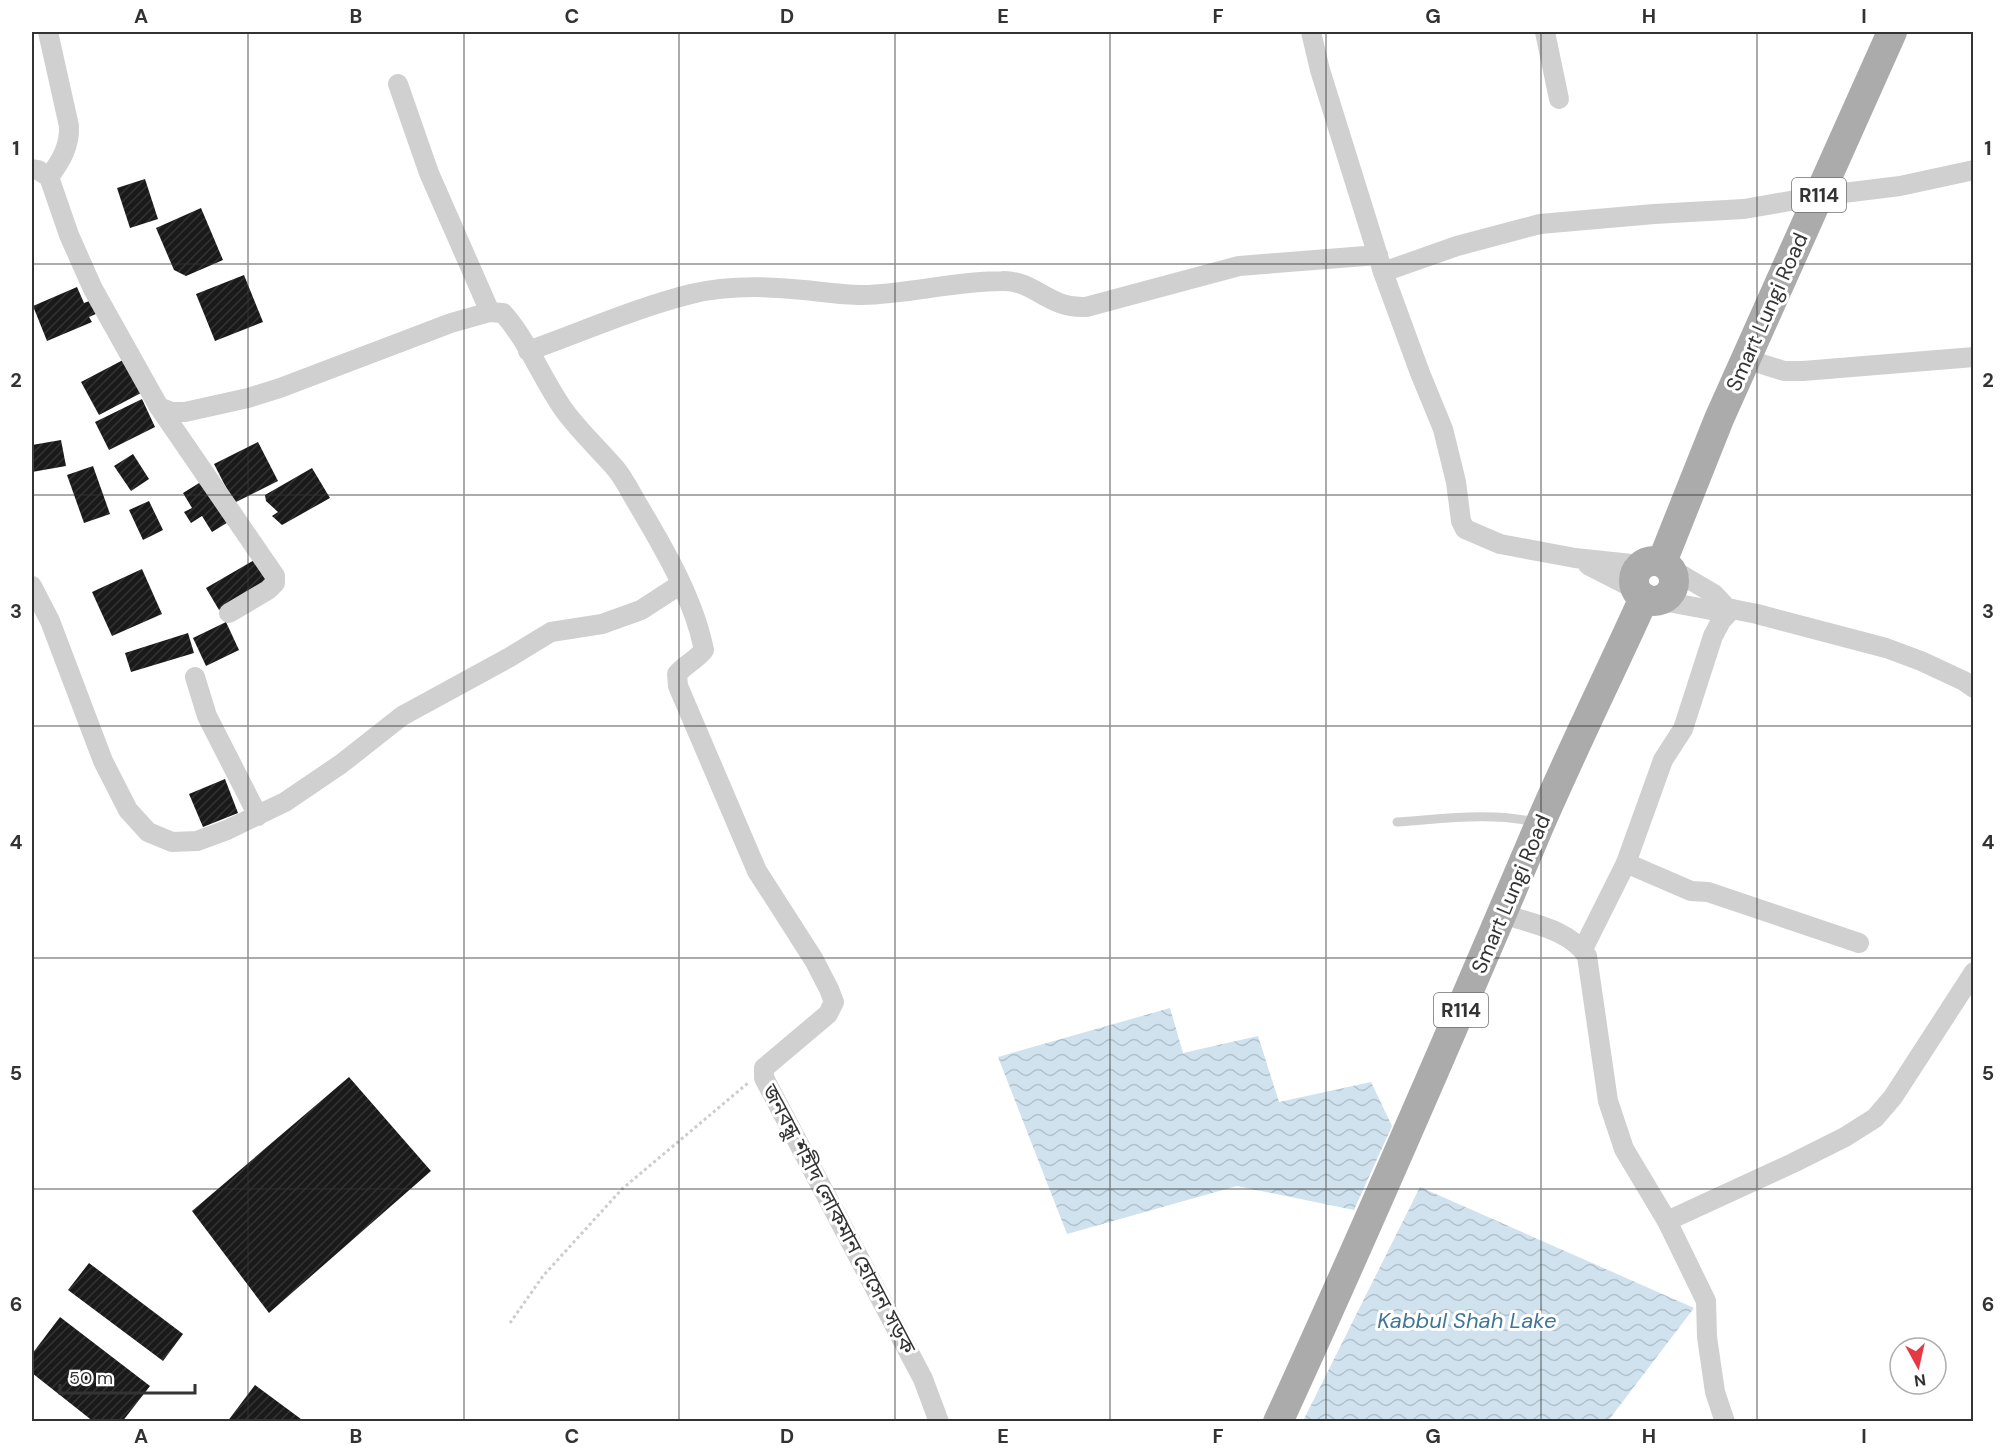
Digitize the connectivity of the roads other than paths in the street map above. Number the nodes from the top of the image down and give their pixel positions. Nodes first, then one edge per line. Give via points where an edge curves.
1 (48, 32) edge
2 (1311, 32) edge
3 (1545, 32) edge
4 (1892, 32) edge
5 (398, 84) dead end
6 (1559, 99) dead end
7 (1974, 170) edge
8 (40, 173) edge
9 (1819, 196) junction
10 (1381, 264) junction
11 (490, 312) junction
12 (528, 351) junction
13 (1974, 357) edge
14 (1746, 360) junction
15 (159, 407) junction
16 (1652, 580) junction
17 (681, 584) junction
18 (32, 586) edge
19 (1730, 609) junction
20 (228, 613) dead end
21 (195, 677) dead end
22 (1974, 688) edge
23 (258, 816) junction
24 (1397, 822) dead end
25 (1541, 823) junction
26 (1626, 863) junction
27 (1503, 914) junction
28 (1859, 943) dead end
29 (1583, 949) junction
30 (1974, 972) edge
31 (1667, 1221) junction
32 (939, 1422) edge
33 (1278, 1422) edge
34 (1725, 1422) edge

1 - 8 street via 70,138 62,160
2 - 10 street
3 - 6 street
4 - 9 main road, Smart Lungi Road / R114
5 - 11 street via 429,173
7 - 9 street via 1900,186
8 - 15 street via 93,289
9 - 10 street via 1744,208 1540,224
9 - 14 main road, Smart Lungi Road / R114
10 - 12 street via 1239,266 1086,307 1065,306 1023,283 1004,280 860,295 740,287 692,294
10 - 16 street via 1443,429 1465,529 1500,544 1575,558
11 - 12 street, জনবন্ধু শহীদ লোকমান হোসেন সড়ক via 503,313 512,322
11 - 15 street via 248,398 185,412
12 - 17 street, জনবন্ধু শহীদ লোকমান হোসেন সড়ক via 566,411 618,471
13 - 14 street via 1803,371 1784,371
14 - 16 main road, Smart Lungi Road / R114
15 - 20 street via 275,576 275,583 268,590
16 - 19 street via 1711,610
16 - 19 street via 1714,594
16 - 25 main road, Smart Lungi Road / R114
17 - 23 street via 641,610 602,624 550,632 402,716 341,764
17 - 32 street, জনবন্ধু শহীদ লোকমান হোসেন সড়ক via 704,650 677,674 678,686 757,871 814,960 834,1002 831,1011 764,1068 767,1086 923,1378
18 - 23 street via 50,621 103,760 128,810 148,832 172,842 197,841
19 - 22 street via 1886,648
19 - 26 street via 1713,636 1683,729 1663,759
21 - 23 street via 207,716
24 - 25 lane via 1486,817
25 - 27 main road, Smart Lungi Road / R114
26 - 28 street via 1691,891 1708,892
26 - 29 street
27 - 29 street via 1570,938
27 - 33 main road, Smart Lungi Road / R114
29 - 31 street via 1590,963 1608,1101 1624,1149
30 - 31 street via 1893,1097 1875,1118 1793,1163
31 - 34 street via 1706,1301 1715,1392

